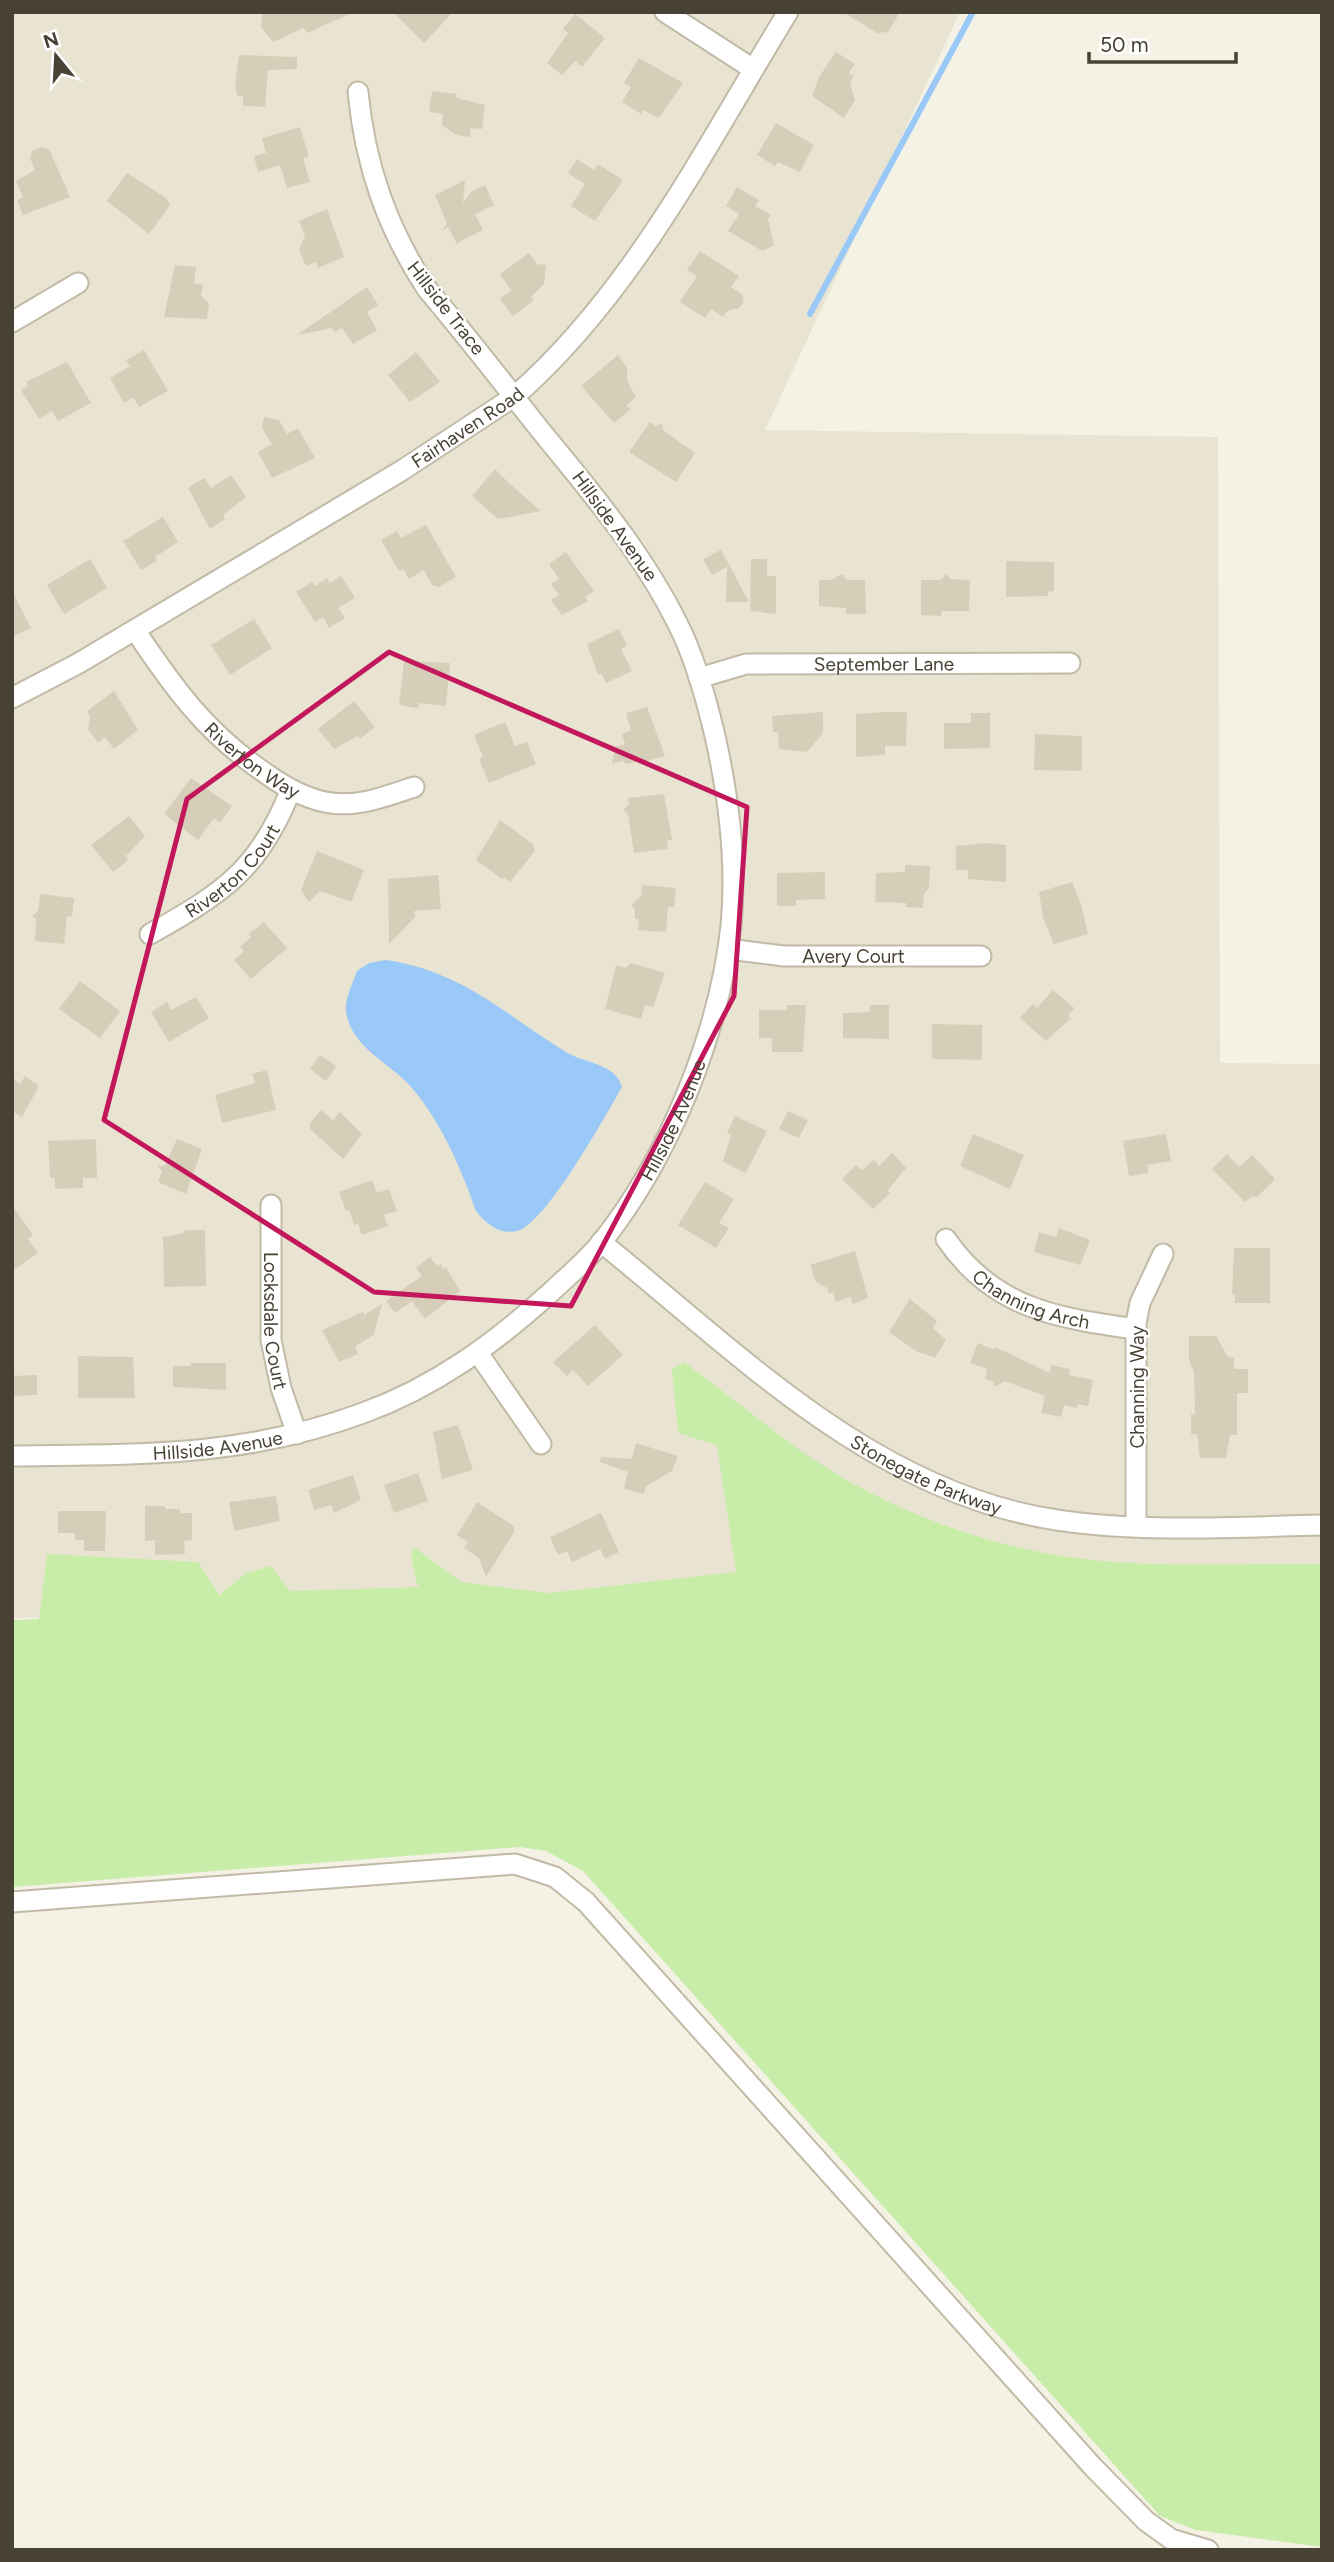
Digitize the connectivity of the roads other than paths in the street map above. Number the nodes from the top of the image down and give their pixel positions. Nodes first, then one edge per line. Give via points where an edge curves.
1 (665, 12) edge
2 (788, 12) edge
3 (753, 69) junction
4 (358, 92) dead end
5 (78, 283) dead end
6 (12, 322) edge
7 (515, 396) junction
8 (135, 630) junction
9 (1070, 663) dead end
10 (699, 678) junction
11 (12, 698) edge
12 (414, 787) dead end
13 (291, 789) junction
14 (150, 934) dead end
15 (728, 949) junction
16 (981, 956) dead end
17 (271, 1205) dead end
18 (946, 1239) dead end
19 (601, 1242) junction
20 (1163, 1254) dead end
21 (1136, 1329) junction
22 (478, 1353) junction
23 (297, 1434) junction
24 (541, 1444) dead end
25 (12, 1456) edge
26 (1322, 1525) edge
27 (1136, 1526) junction
28 (12, 1902) edge
29 (1208, 2550) edge

1 - 3 street
2 - 3 street, Fairhaven Road
3 - 7 street, Fairhaven Road via 642,249 601,303
4 - 7 street, Hillside Trace via 374,181 403,252 427,289
5 - 6 street
7 - 8 street, Fairhaven Road via 401,471
7 - 10 street, Hillside Avenue via 632,544 685,639
8 - 11 street, Fairhaven Road
8 - 13 street, Riverton Way via 205,725 241,757
9 - 10 street, September Lane via 746,664
10 - 15 street, Hillside Avenue via 727,791 732,889
12 - 13 street, Riverton Way via 341,804
13 - 14 street, Riverton Court via 274,827 243,872 207,902
15 - 16 street, Avery Court via 784,956
15 - 19 street, Hillside Avenue via 695,1075 671,1128
17 - 23 street, Locksdale Court via 271,1340
18 - 21 street, Channing Arch via 964,1264 1007,1298 1056,1316
19 - 22 street, Hillside Avenue via 519,1322
19 - 27 street, Stonegate Parkway via 813,1414 917,1477 1038,1516
20 - 21 street, Channing Way via 1140,1303
21 - 27 street, Channing Way
22 - 23 street, Hillside Avenue via 437,1379 368,1412
22 - 24 street
23 - 25 street, Hillside Avenue via 217,1451
26 - 27 street, Stonegate Parkway
28 - 29 street via 458,1866 515,1864 555,1877 586,1902 1093,2467 1154,2527 1171,2539

